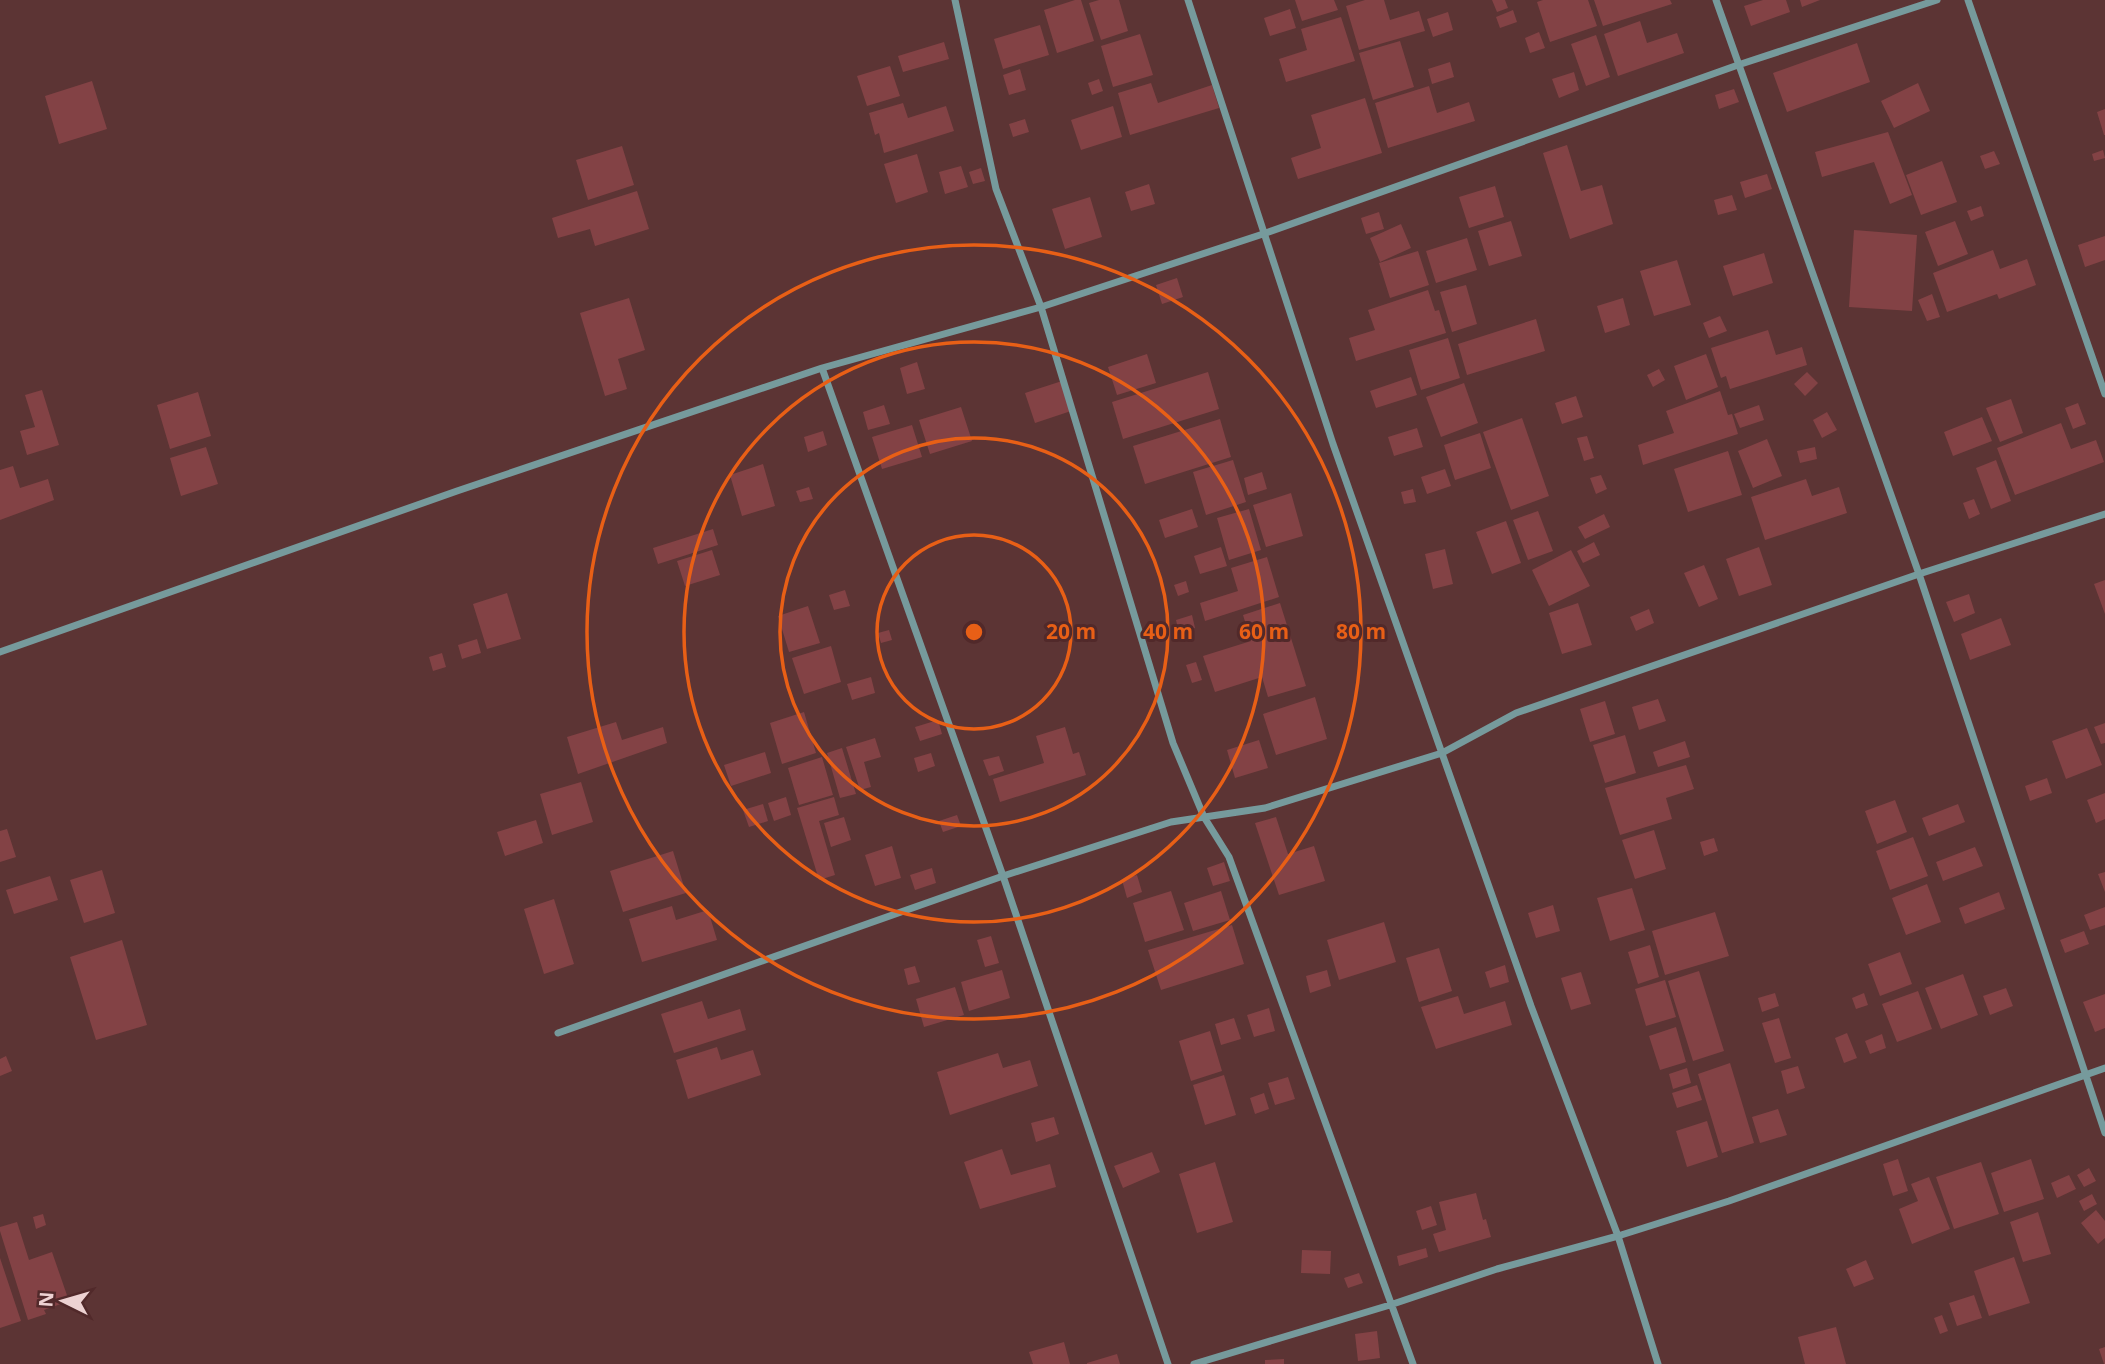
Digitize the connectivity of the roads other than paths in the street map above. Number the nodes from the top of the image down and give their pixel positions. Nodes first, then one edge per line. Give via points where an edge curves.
1 (955, 0) edge
2 (1188, 0) edge
3 (1716, 0) edge
4 (1937, 0) edge
5 (1968, 0) edge
6 (1738, 65) junction
7 (1263, 234) junction
8 (1041, 307) junction
9 (822, 368) junction
10 (2105, 394) edge
11 (2105, 514) edge
12 (1919, 574) junction
13 (0, 652) edge
14 (1442, 753) junction
15 (1204, 817) junction
16 (1003, 876) junction
17 (558, 1033) dead end
18 (2105, 1068) edge
19 (2086, 1074) junction
20 (2105, 1132) edge
21 (1618, 1236) junction
22 (1390, 1305) junction
23 (1168, 1364) edge
24 (1194, 1364) edge
25 (1413, 1364) edge
26 (1658, 1364) edge

1 - 8 street via 996,189
2 - 7 street
3 - 6 street
4 - 6 street
5 - 10 street
6 - 7 street
6 - 12 street
7 - 8 street
7 - 14 street
8 - 9 street
8 - 15 street via 1173,743
9 - 13 street
9 - 16 street
11 - 12 street
12 - 14 street via 1516,713
12 - 19 street
14 - 15 street via 1265,808
14 - 21 street
15 - 16 street via 1171,822
15 - 22 street via 1229,857
16 - 17 street
16 - 23 street
18 - 19 street
19 - 20 street
19 - 21 street
21 - 22 street
21 - 26 street
22 - 24 street
22 - 25 street

